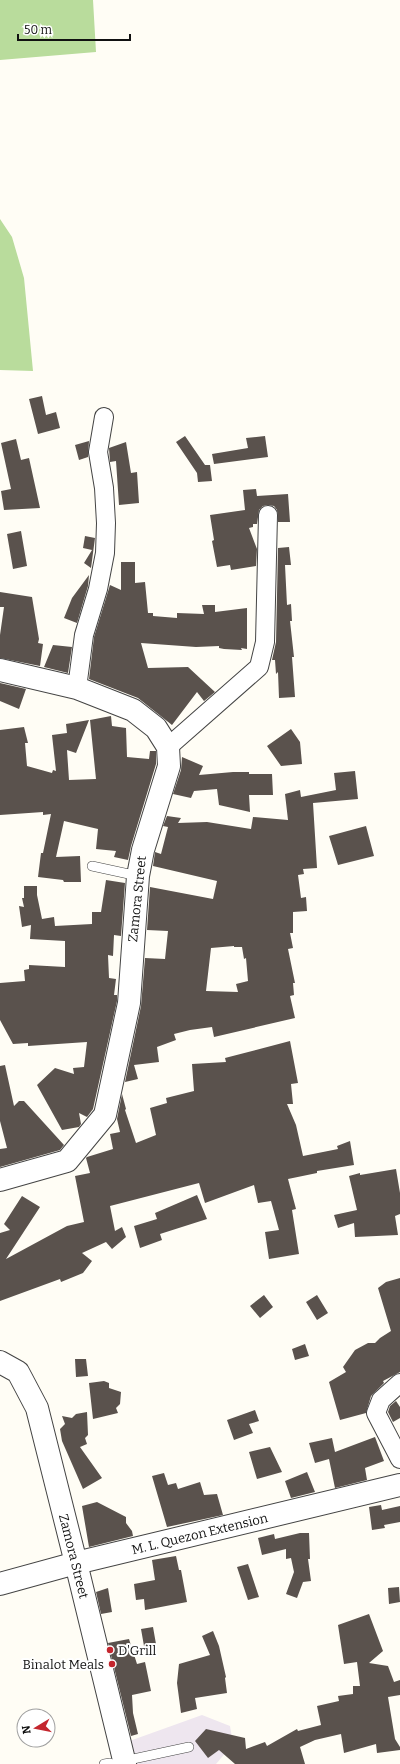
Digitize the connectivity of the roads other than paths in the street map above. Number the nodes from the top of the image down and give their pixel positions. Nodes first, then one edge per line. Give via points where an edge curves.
1 (104, 416) dead end
2 (268, 515) dead end
3 (0, 670) edge
4 (77, 688) junction
5 (168, 748) junction
6 (92, 866) dead end
7 (138, 876) junction
8 (0, 1180) edge
9 (0, 1362) edge
10 (400, 1383) edge
11 (400, 1459) edge
12 (400, 1485) edge
13 (76, 1563) junction
14 (0, 1584) edge
15 (188, 1747) dead end
16 (115, 1763) edge

1 - 4 street via 98,452 104,488 105,553 98,589 84,635
2 - 5 street via 265,642 259,667
3 - 4 street, Zamora Street
4 - 5 street, Zamora Street via 133,710 156,728
5 - 7 street, Zamora Street via 169,766 142,850
6 - 7 lane
7 - 8 street, Zamora Street via 129,1003 105,1115 68,1161
9 - 13 street, Zamora Street via 18,1372 37,1408
10 - 11 street via 381,1400 376,1413
12 - 13 street, M. L. Quezon Extension
13 - 14 street, M. L. Quezon Extension
13 - 16 street, Zamora Street
15 - 16 lane

